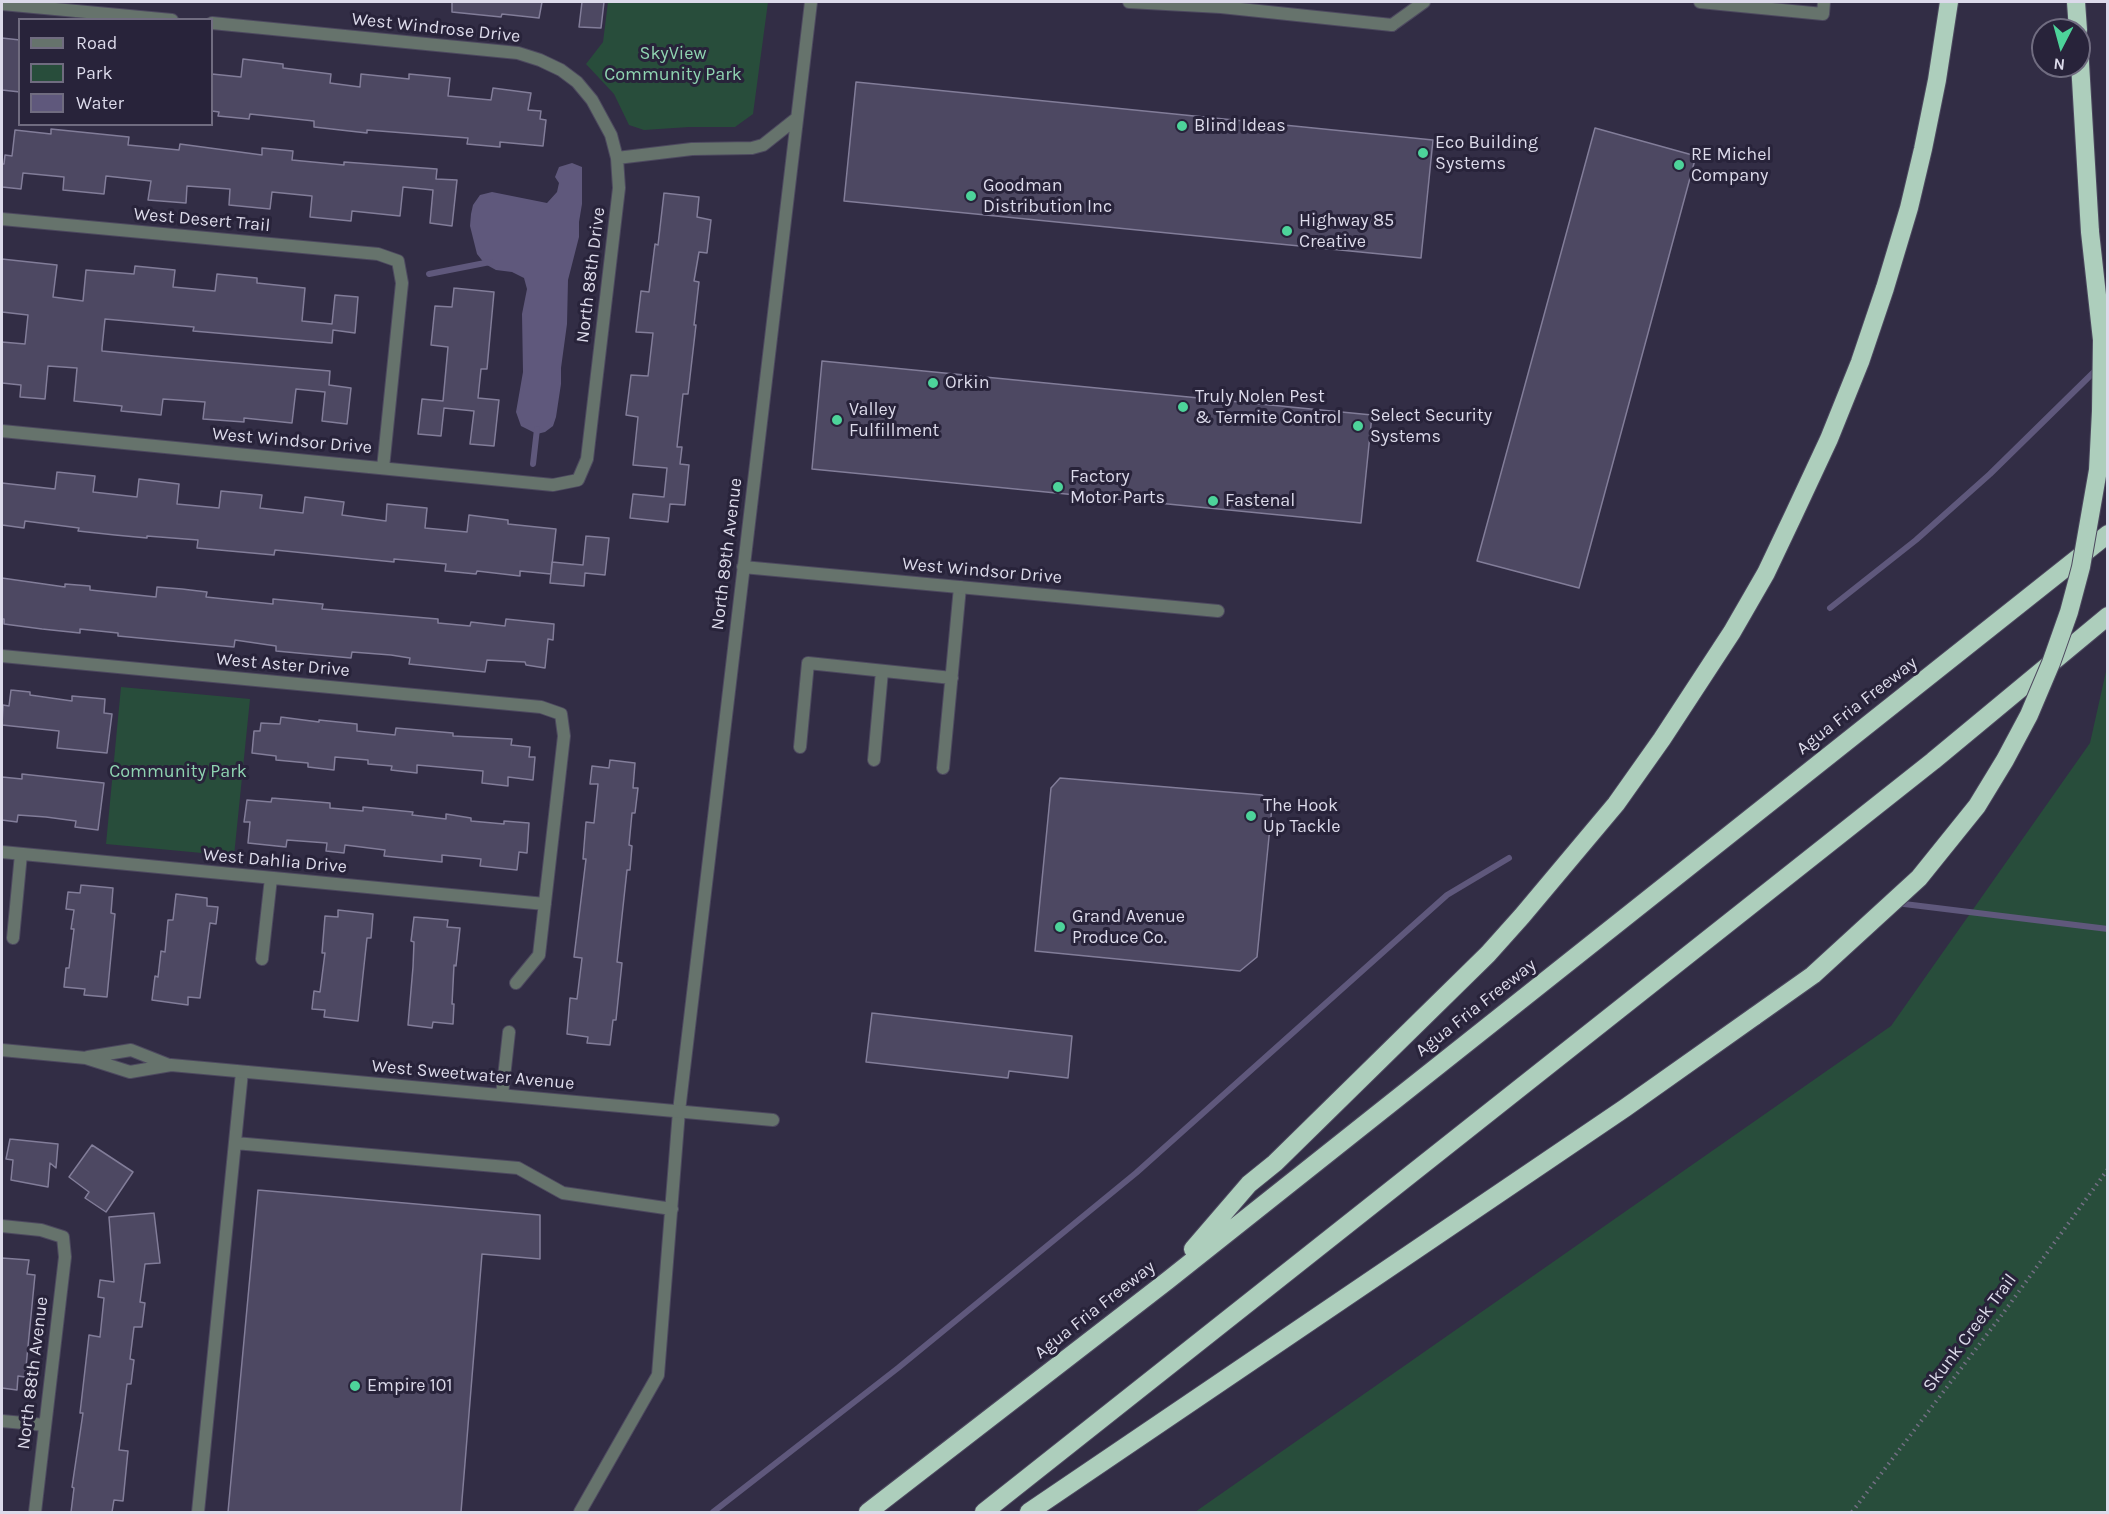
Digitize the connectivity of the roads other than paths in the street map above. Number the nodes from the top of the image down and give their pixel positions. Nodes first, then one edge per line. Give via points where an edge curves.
1 (811, 2) edge
2 (1129, 2) edge
3 (1424, 2) edge
4 (1700, 2) edge
5 (1824, 2) edge
6 (1949, 2) edge
7 (2076, 2) edge
8 (2, 4) edge
9 (1221, 4) edge
10 (151, 18) edge
11 (2077, 18) edge
12 (213, 23) edge
13 (2081, 78) edge
14 (577, 82) joint
15 (797, 118) junction
16 (617, 158) junction
17 (2, 219) edge
18 (2, 431) edge
19 (383, 468) junction
20 (578, 480) joint
21 (2108, 534) edge
22 (743, 567) junction
23 (960, 587) junction
24 (1218, 611) dead end
25 (2108, 616) edge
26 (2, 656) edge
27 (882, 671) junction
28 (952, 678) junction
29 (800, 747) dead end
30 (874, 760) dead end
31 (943, 768) dead end
32 (2, 852) edge
33 (21, 854) junction
34 (271, 878) junction
35 (545, 904) junction
36 (13, 938) dead end
37 (262, 959) dead end
38 (516, 983) dead end
39 (509, 1032) dead end
40 (2, 1050) edge
41 (86, 1058) junction
42 (171, 1065) junction
43 (242, 1072) junction
44 (502, 1095) junction
45 (679, 1111) junction
46 (772, 1120) dead end
47 (235, 1143) junction
48 (672, 1209) junction
49 (2, 1226) edge
50 (1167, 1281) junction
51 (2, 1421) edge
52 (45, 1425) junction
53 (35, 1512) edge
54 (198, 1512) edge
55 (580, 1512) edge
56 (868, 1512) edge
57 (984, 1512) edge
58 (1029, 1512) edge

1 - 15 street, North 89th Avenue
2 - 9 street
3 - 9 street via 1392,26
4 - 5 street via 1823,14
6 - 50 highway via 1921,159 1860,362 1794,514 1732,632 1616,804 1522,916 1488,954 1249,1184
7 - 11 highway
8 - 10 street
12 - 14 street, West Windrose Drive via 506,51 540,60
13 - 58 highway, bridge via 2090,232 2102,340 2098,470 2081,567 2051,663 2005,760 1977,806 1919,878 1813,975 1625,1108
14 - 16 street, North 88th Drive via 602,116
15 - 16 street via 763,145 753,148 692,149
15 - 22 street, North 89th Avenue
16 - 20 street, North 88th Drive via 619,188 587,459
17 - 19 street, West Desert Trail via 378,254 398,261 402,283
18 - 19 street, West Windsor Drive
19 - 20 street, West Windsor Drive via 553,485
21 - 50 highway, Agua Fria Freeway
22 - 23 street, West Windsor Drive
22 - 45 street, North 89th Avenue
23 - 24 street, West Windsor Drive
23 - 28 street
25 - 57 highway via 1933,761
26 - 35 street, West Aster Drive via 541,707 561,714 564,736
27 - 28 street
27 - 29 street via 808,663
27 - 30 street
28 - 31 street
32 - 33 street, West Dahlia Drive
33 - 34 street, West Dahlia Drive
33 - 36 street
34 - 35 street, West Dahlia Drive
34 - 37 street
35 - 38 street via 539,955
39 - 44 street
40 - 41 street, West Sweetwater Avenue
41 - 42 street, West Sweetwater Avenue via 130,1072
41 - 42 street, West Sweetwater Avenue via 131,1050
42 - 43 street, West Sweetwater Avenue
43 - 44 street, West Sweetwater Avenue
43 - 47 street
44 - 45 street, West Sweetwater Avenue
45 - 46 street, West Sweetwater Avenue
45 - 48 street, North 89th Avenue
47 - 48 street via 518,1168 563,1192
47 - 54 street
48 - 55 street, North 89th Avenue via 658,1375
49 - 52 street, North 88th Avenue via 63,1237 65,1257
50 - 56 highway, Agua Fria Freeway
51 - 52 street
52 - 53 street, North 88th Avenue

